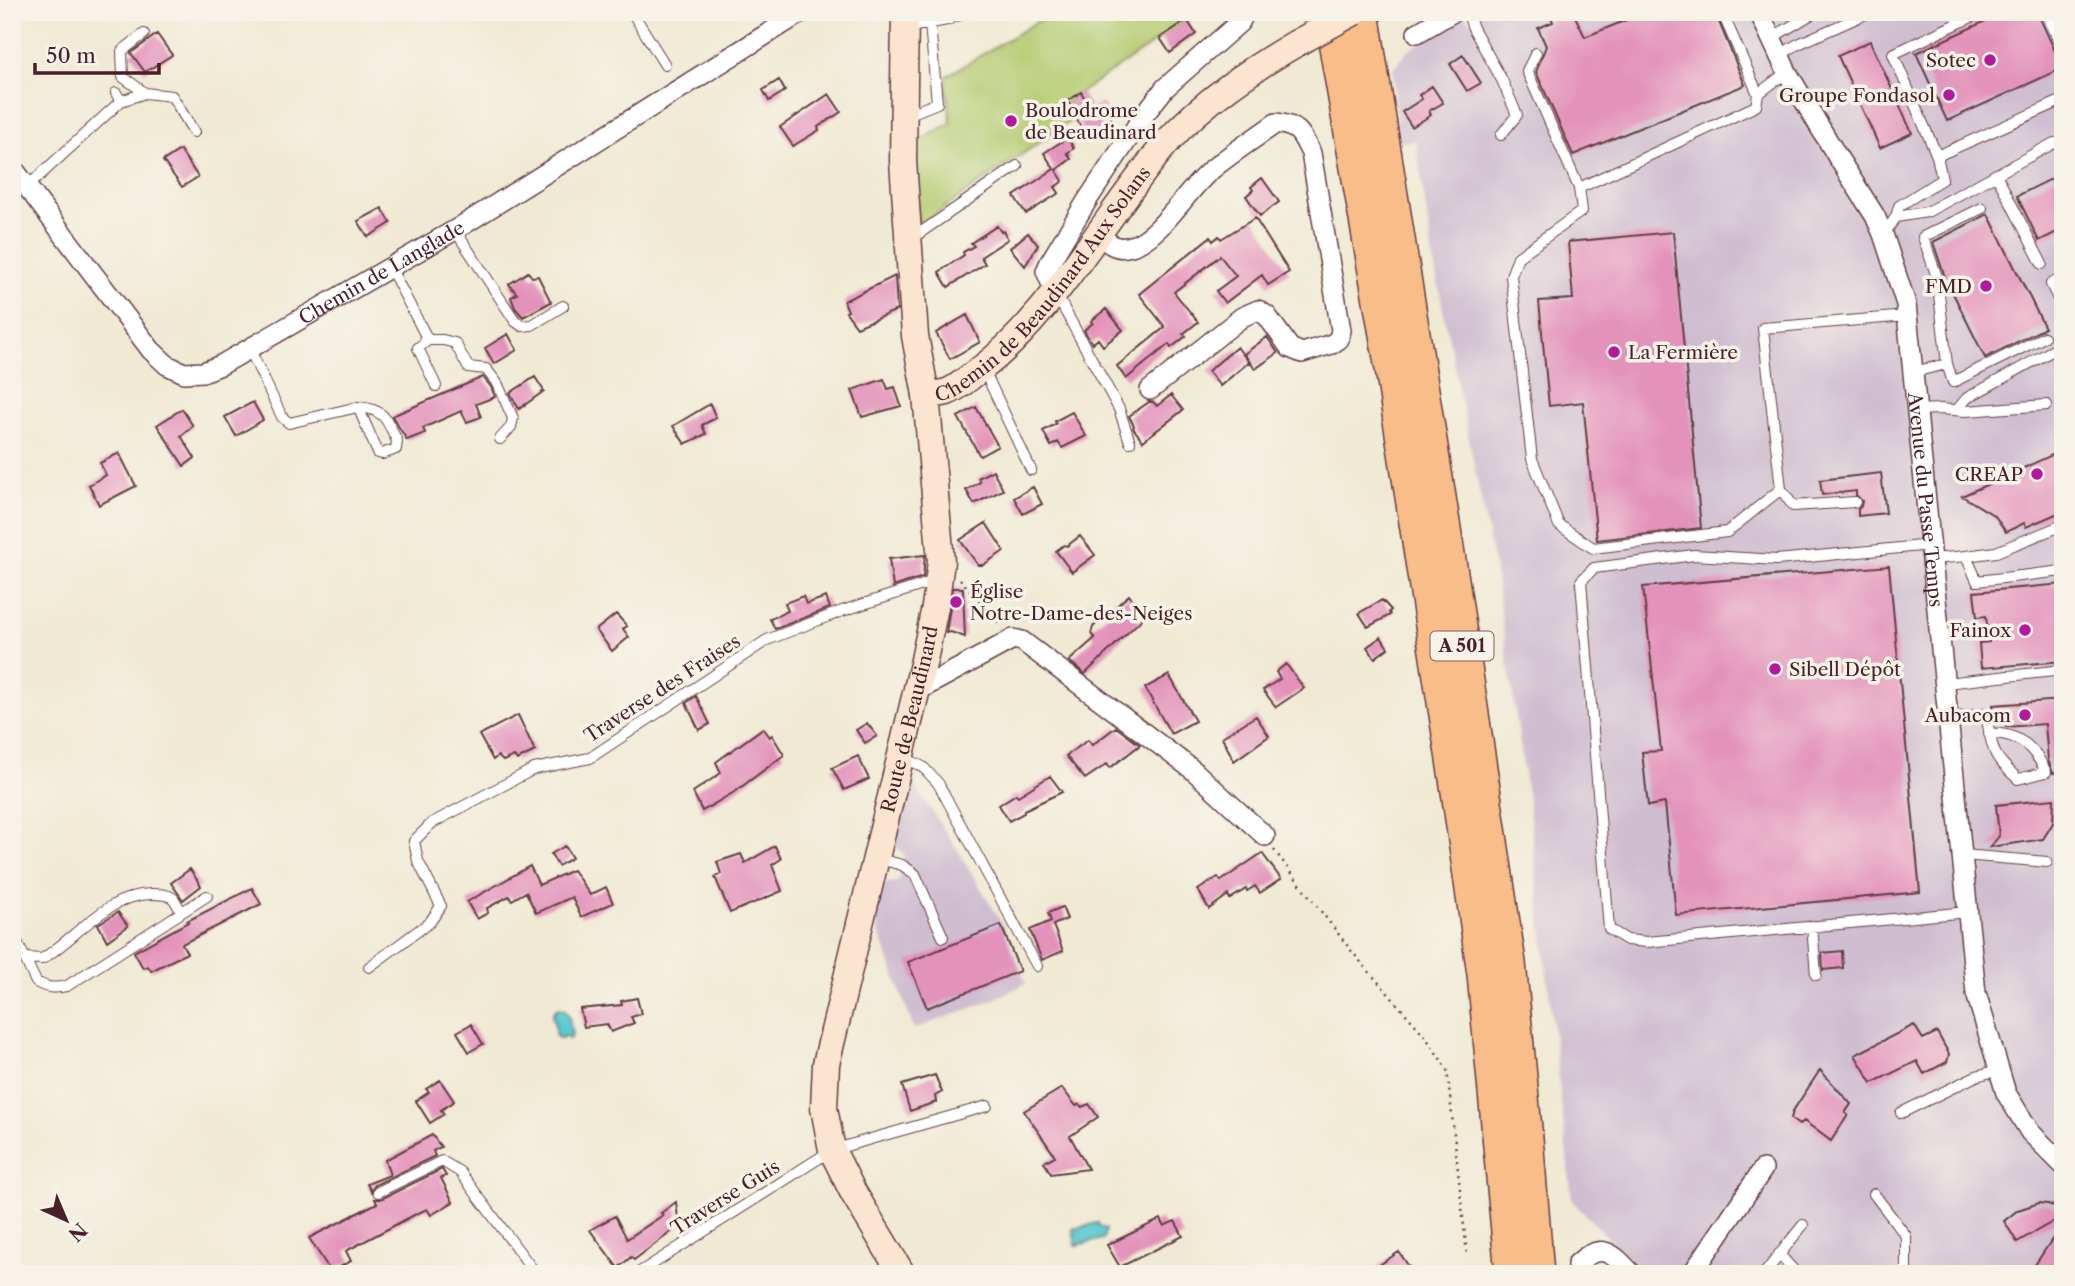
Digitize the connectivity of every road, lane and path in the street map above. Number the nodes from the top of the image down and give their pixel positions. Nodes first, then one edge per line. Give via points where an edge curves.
1 (632, 12) edge
2 (802, 12) edge
3 (967, 12) edge
4 (1245, 12) edge
5 (1330, 12) edge
6 (1354, 12) edge
7 (1362, 12) edge
8 (1453, 12) edge
9 (1467, 12) edge
10 (1722, 12) edge
11 (1759, 12) edge
12 (1790, 12) edge
13 (1815, 12) edge
14 (1870, 12) edge
15 (1982, 12) edge
16 (2046, 12) edge
17 (913, 21) edge
18 (1798, 23) junction
19 (1417, 33) dead end
20 (144, 34) dead end
21 (2063, 49) edge
22 (1536, 53) dead end
23 (1779, 56) junction
24 (664, 65) dead end
25 (145, 93) junction
26 (1758, 94) junction
27 (2063, 100) edge
28 (194, 132) dead end
29 (1502, 135) dead end
30 (2063, 145) edge
31 (1937, 156) junction
32 (1017, 166) dead end
33 (12, 167) edge
34 (1996, 174) junction
35 (27, 187) junction
36 (1579, 188) junction
37 (1982, 208) dead end
38 (1896, 216) junction
39 (455, 230) junction
40 (1098, 233) junction
41 (1883, 234) junction
42 (910, 239) junction
43 (2042, 264) dead end
44 (390, 267) junction
45 (2063, 278) edge
46 (1055, 292) junction
47 (563, 306) dead end
48 (2063, 309) edge
49 (1907, 316) junction
50 (2044, 337) dead end
51 (428, 340) junction
52 (2057, 348) dead end
53 (250, 350) junction
54 (1947, 364) junction
55 (983, 368) junction
56 (1913, 372) junction
57 (436, 386) dead end
58 (1150, 390) dead end
59 (926, 395) junction
60 (2047, 405) dead end
61 (358, 407) junction
62 (1917, 410) junction
63 (1957, 410) junction
64 (500, 439) dead end
65 (1130, 442) dead end
66 (1031, 470) dead end
67 (1781, 489) junction
68 (1855, 502) dead end
69 (2063, 525) edge
70 (1932, 552) junction
71 (1966, 556) junction
72 (2063, 571) edge
73 (946, 577) junction
74 (1013, 639) junction
75 (2063, 670) edge
76 (1946, 683) junction
77 (915, 692) junction
78 (1949, 718) junction
79 (1989, 733) junction
80 (900, 756) junction
81 (1265, 836) joint
82 (1963, 855) junction
83 (875, 858) junction
84 (2047, 862) dead end
85 (207, 896) dead end
86 (182, 912) junction
87 (1968, 912) junction
88 (1812, 926) junction
89 (12, 931) edge
90 (943, 937) dead end
91 (25, 958) junction
92 (1037, 966) dead end
93 (369, 967) dead end
94 (1816, 975) dead end
95 (1998, 1070) junction
96 (987, 1106) dead end
97 (1901, 1113) dead end
98 (832, 1150) junction
99 (2063, 1165) edge
100 (1763, 1168) dead end
101 (379, 1192) dead end
102 (1874, 1194) dead end
103 (1802, 1225) dead end
104 (1467, 1254) dead end
105 (1779, 1254) junction
106 (1577, 1269) edge
107 (536, 1274) edge
108 (637, 1274) edge
109 (902, 1274) edge
110 (1512, 1274) edge
111 (1537, 1274) edge
112 (1632, 1274) edge
113 (1692, 1274) edge
114 (1764, 1274) edge
115 (1797, 1274) edge
116 (1903, 1274) edge

1 - 24 lane
2 - 39 street, Chemin de Langlade
3 - 17 lane via 947,20
4 - 46 street via 1240,22 1165,88 1144,115 1050,262 1046,271
5 - 110 highway, A 501 via 1394,382 1469,866
6 - 40 street, Chemin de Beaudinard Aux Solans, bridge via 1247,72 1202,108 1170,140
7 - 111 highway, A 501 via 1509,963
8 - 19 street
9 - 29 lane via 1517,116
10 - 26 lane
11 - 23 street, Avenue du Passe Temps
12 - 18 lane
13 - 18 lane
14 - 23 lane
15 - 31 lane via 1893,54
16 - 21 lane
17 - 42 street, Route de Beaudinard via 904,117
18 - 23 lane
20 - 25 lane via 122,51 123,77
22 - 36 lane via 1527,71
23 - 26 lane
23 - 41 street, Avenue du Passe Temps
25 - 28 lane via 172,96
25 - 35 lane via 119,97
26 - 36 lane via 1756,106
27 - 31 lane
30 - 34 lane via 2054,143
31 - 38 lane via 1942,179 1899,206
32 - 42 lane
33 - 35 street, Chemin de Langlade
34 - 38 lane via 1927,212
34 - 43 lane
35 - 53 street, Chemin de Langlade via 151,351 167,365 184,373 203,372
36 - 67 lane via 1582,211 1518,257 1511,276 1532,459 1559,525 1592,548 1727,532
37 - 54 lane via 1923,237 1937,277
38 - 41 lane
39 - 44 street, Chemin de Langlade
39 - 47 lane via 515,321 532,325
40 - 46 street, Chemin de Beaudinard Aux Solans
40 - 58 street via 1112,246 1134,246 1156,230 1209,172 1276,123 1298,130 1311,153 1339,338 1332,344 1295,352 1258,310 1242,317
41 - 49 street, Avenue du Passe Temps
42 - 59 street, Route de Beaudinard via 915,336
44 - 51 lane
44 - 53 street, Chemin de Langlade
45 - 48 lane via 2051,284
46 - 55 street, Chemin de Beaudinard Aux Solans
46 - 65 lane via 1119,409
49 - 56 street, Avenue du Passe Temps
49 - 67 lane via 1763,328
50 - 54 lane via 1953,383
51 - 57 lane via 418,348
51 - 64 lane via 455,343 468,367 486,369 497,383 513,418
52 - 63 lane via 1967,398
53 - 61 lane via 289,423
54 - 56 lane
55 - 59 street, Chemin de Beaudinard Aux Solans via 949,392
55 - 66 lane
56 - 62 street, Avenue du Passe Temps
59 - 73 street, Route de Beaudinard
60 - 63 lane
61 - 61 lane via 385,415 396,449 378,453
62 - 63 lane
62 - 70 street, Avenue du Passe Temps
67 - 68 lane via 1793,506
69 - 71 lane via 1996,552
70 - 71 lane
70 - 76 street, Avenue du Passe Temps
70 - 88 lane via 1777,560 1694,555 1594,568 1581,581 1609,929 1627,940 1647,942
71 - 72 lane via 1977,581
73 - 74 path via 963,581
73 - 77 street, Route de Beaudinard
73 - 93 lane, Traverse des Fraises via 767,640 590,758 534,769 432,824 414,841 418,861 441,906 430,922
74 - 77 street
74 - 81 street via 1022,641 1193,770
75 - 76 lane
76 - 78 street, Avenue du Passe Temps
77 - 80 street, Route de Beaudinard
78 - 79 lane via 1986,714
78 - 82 street, Avenue du Passe Temps
79 - 79 lane via 1999,762 2018,779 2046,772 2038,755 2022,740
80 - 83 street, Route de Beaudinard
80 - 92 lane via 923,767 938,783
81 - 104 path via 1447,1069
82 - 84 lane
82 - 87 street, Avenue du Passe Temps
83 - 90 lane via 902,865 915,874
83 - 98 street, Route de Beaudinard via 826,1064 824,1108
85 - 86 lane
86 - 91 lane via 172,897 146,894 98,914 42,959
86 - 91 lane via 67,986 46,987 36,982
87 - 88 lane
87 - 95 street, Avenue du Passe Temps via 1976,993
88 - 94 lane
89 - 91 lane
95 - 97 lane
95 - 99 street, Avenue du Passe Temps via 2030,1132
96 - 98 lane, Traverse Guis
98 - 108 lane, Traverse Guis
98 - 109 street, Route de Beaudinard
100 - 113 street
101 - 107 lane via 442,1161 460,1172
102 - 116 lane via 1906,1236
103 - 105 lane
105 - 114 lane
105 - 115 lane
106 - 112 street via 1588,1253 1602,1250

